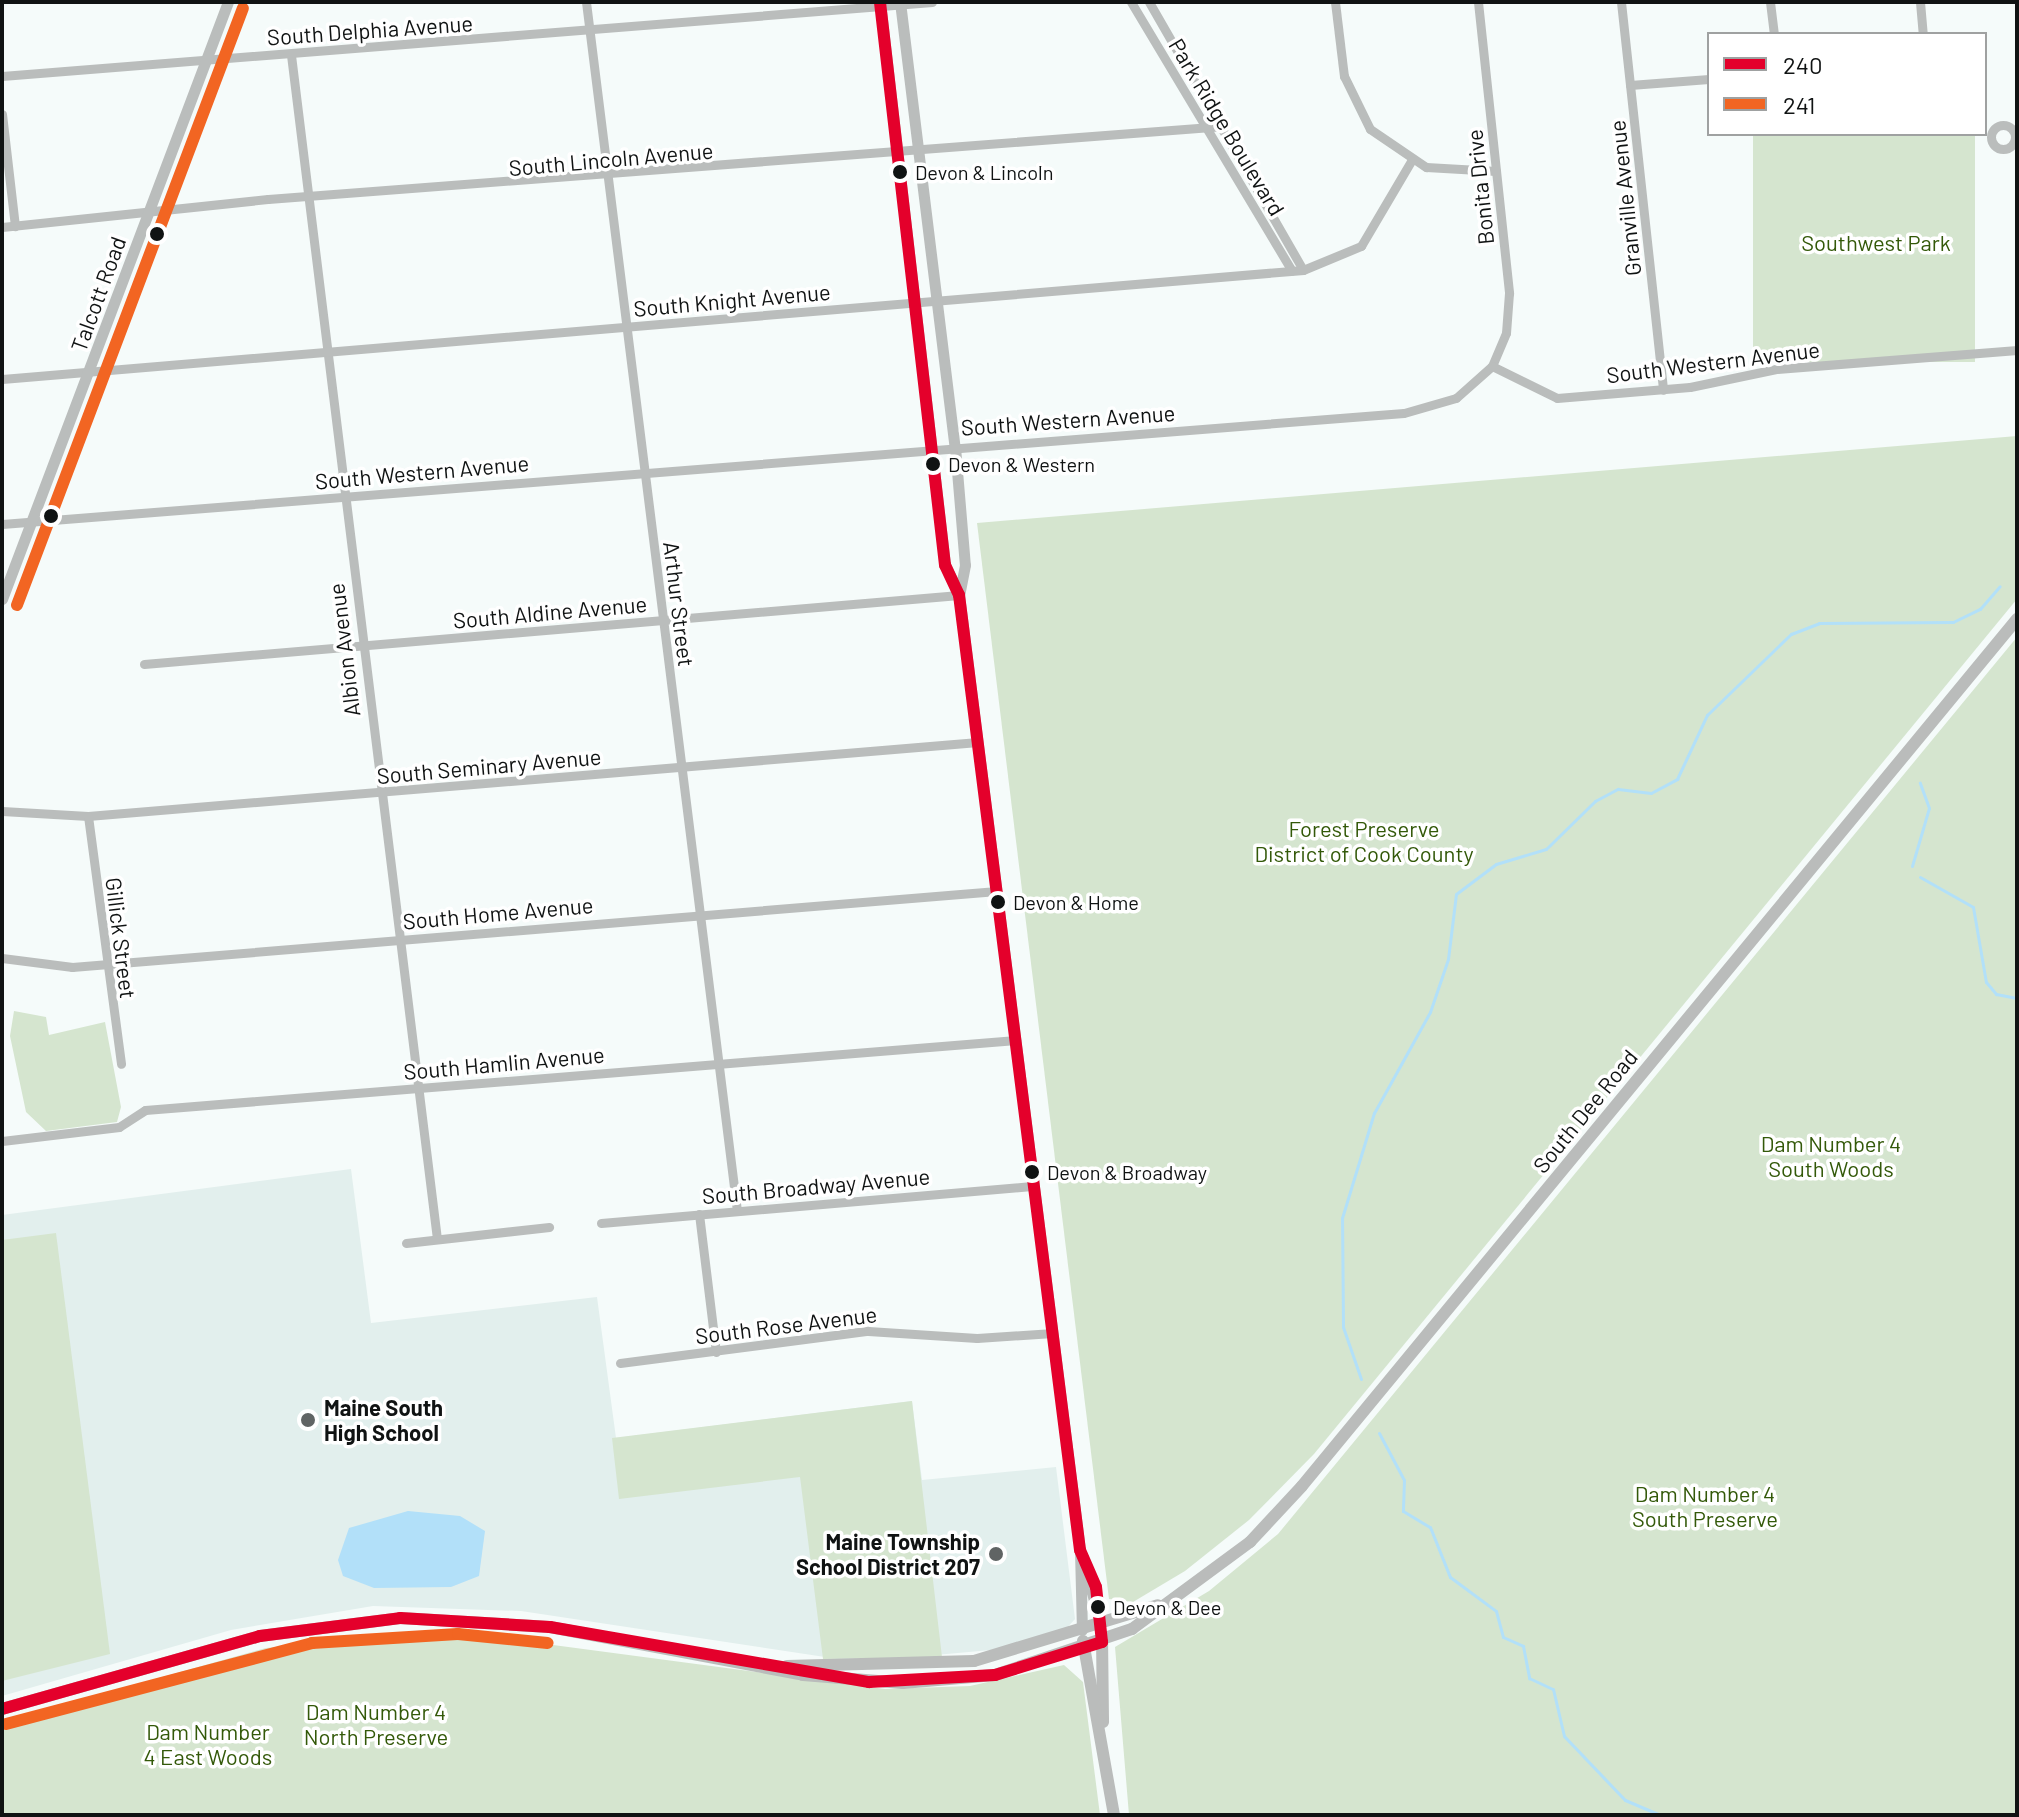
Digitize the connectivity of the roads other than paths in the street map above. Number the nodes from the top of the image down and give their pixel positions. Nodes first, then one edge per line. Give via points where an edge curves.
1 (228, 2) edge
2 (586, 2) edge
3 (932, 2) edge
4 (1131, 2) edge
5 (1149, 2) edge
6 (1335, 2) edge
7 (1478, 2) edge
8 (1621, 2) edge
9 (1770, 2) edge
10 (1920, 2) edge
11 (900, 3) edge
12 (880, 4) edge
13 (589, 32) junction
14 (1774, 32) edge
15 (1923, 32) edge
16 (291, 55) junction
17 (207, 60) junction
18 (2, 76) edge
19 (1707, 79) edge
20 (1630, 85) junction
21 (2, 114) edge
22 (1224, 126) junction
23 (1206, 128) junction
24 (920, 151) junction
25 (898, 153) junction
26 (1411, 161) junction
27 (1496, 171) junction
28 (608, 178) junction
29 (308, 201) junction
30 (149, 212) junction
31 (15, 226) junction
32 (2, 227) edge
33 (1303, 270) junction
34 (1292, 271) junction
35 (938, 300) junction
36 (917, 302) junction
37 (626, 328) junction
38 (327, 349) junction
39 (2017, 350) edge
40 (1492, 366) junction
41 (91, 371) junction
42 (2, 379) edge
43 (1663, 390) junction
44 (955, 447) junction
45 (934, 449) junction
46 (645, 472) junction
47 (344, 496) junction
48 (31, 522) junction
49 (2, 524) edge
50 (959, 595) junction
51 (2, 599) edge
52 (2017, 619) edge
53 (663, 620) junction
54 (362, 646) junction
55 (144, 664) dead end
56 (978, 742) junction
57 (682, 768) junction
58 (380, 792) junction
59 (2, 811) edge
60 (88, 816) junction
61 (997, 891) junction
62 (700, 915) junction
63 (399, 939) junction
64 (2, 958) edge
65 (104, 964) junction
66 (1016, 1040) junction
67 (719, 1063) junction
68 (121, 1064) dead end
69 (417, 1088) junction
70 (2, 1141) edge
71 (1034, 1186) junction
72 (737, 1211) junction
73 (699, 1214) junction
74 (601, 1223) dead end
75 (549, 1227) dead end
76 (437, 1239) junction
77 (406, 1243) dead end
78 (1053, 1333) junction
79 (716, 1352) junction
80 (620, 1363) dead end
81 (1080, 1550) junction
82 (1161, 1605) junction
83 (1100, 1623) junction
84 (1082, 1630) junction
85 (1102, 1642) junction
86 (1085, 1649) junction
87 (787, 1666) junction
88 (2, 1709) edge
89 (1103, 1730) junction
90 (1114, 1815) edge

1 - 17 street, Talcott Road
2 - 13 street, Arthur Street
3 - 11 street, South Delphia Avenue
4 - 23 street, Park Ridge Boulevard
5 - 22 street, Park Ridge Boulevard
6 - 26 street via 1354,106
7 - 27 street, Bonita Drive
8 - 20 street, Granville Avenue
9 - 14 street
10 - 15 street
11 - 12 street, South Delphia Avenue
11 - 24 street
12 - 13 street, South Delphia Avenue
12 - 25 street
13 - 16 street, South Delphia Avenue
13 - 28 street, Arthur Street
16 - 17 street, South Delphia Avenue
16 - 29 street, Albion Avenue
17 - 18 street, South Delphia Avenue
17 - 30 street, Talcott Road
19 - 20 street
20 - 43 street, Granville Avenue
21 - 31 street
22 - 23 street, South Lincoln Avenue
22 - 33 street, Park Ridge Boulevard
23 - 24 street, South Lincoln Avenue
23 - 34 street, Park Ridge Boulevard
24 - 25 street, South Lincoln Avenue
24 - 35 street
25 - 28 street, South Lincoln Avenue
25 - 36 street
26 - 27 street via 1440,171
26 - 33 street, South Knight Avenue via 1361,246
27 - 40 street, Bonita Drive via 1509,314
28 - 29 street, South Lincoln Avenue
28 - 37 street, Arthur Street
29 - 30 street, South Lincoln Avenue
29 - 38 street, Albion Avenue
30 - 31 street, South Lincoln Avenue
30 - 41 street, Talcott Road
31 - 32 street, South Lincoln Avenue
33 - 34 street, South Knight Avenue
34 - 35 street, South Knight Avenue
35 - 36 street, South Knight Avenue
35 - 44 street
36 - 37 street, South Knight Avenue
36 - 45 street
37 - 38 street, South Knight Avenue
37 - 46 street, Arthur Street
38 - 41 street, South Knight Avenue
38 - 47 street, Albion Avenue
39 - 43 street, South Western Avenue via 1776,369
40 - 43 street, South Western Avenue via 1546,397
40 - 44 street, South Western Avenue via 1456,398 1404,413
41 - 42 street, South Knight Avenue
41 - 48 street, Talcott Road
44 - 45 street, South Western Avenue
44 - 50 street via 965,565
45 - 46 street, South Western Avenue
45 - 50 street via 945,565
46 - 47 street, South Western Avenue
46 - 53 street, Arthur Street
47 - 48 street, South Western Avenue
47 - 54 street, Albion Avenue
48 - 49 street, South Western Avenue
48 - 51 street, Talcott Road
50 - 53 street, South Aldine Avenue
50 - 56 street
52 - 82 main road, South Dee Road via 1366,1411 1250,1542
53 - 54 street, South Aldine Avenue
53 - 57 street, Arthur Street
54 - 55 street, South Aldine Avenue
54 - 58 street, Albion Avenue
56 - 57 street, South Seminary Avenue
56 - 61 street
57 - 58 street, South Seminary Avenue
57 - 62 street, Arthur Street
58 - 60 street, South Seminary Avenue
58 - 63 street, Albion Avenue
59 - 60 street, South Seminary Avenue
60 - 65 street, Gillick Street
61 - 62 street, South Home Avenue
61 - 66 street
62 - 63 street, South Home Avenue
62 - 67 street, Arthur Street
63 - 65 street, South Home Avenue
63 - 69 street, Albion Avenue
64 - 65 street, South Home Avenue via 62,968
65 - 68 street, Gillick Street
66 - 67 street, South Hamlin Avenue
66 - 71 street
67 - 69 street, South Hamlin Avenue
67 - 72 street, Arthur Street
69 - 70 street, South Hamlin Avenue via 145,1110 119,1127
69 - 76 street, Albion Avenue
71 - 72 street, South Broadway Avenue
71 - 78 street
72 - 73 street, South Broadway Avenue
73 - 74 street, South Broadway Avenue
73 - 79 street
75 - 76 street
76 - 77 street
78 - 79 street, South Rose Avenue via 977,1338 868,1331
78 - 81 street
79 - 80 street, South Rose Avenue
81 - 83 street
81 - 84 street
82 - 83 main road, South Dee Road
82 - 85 main road, South Dee Road
83 - 84 main road, South Dee Road
83 - 85 main road
84 - 86 main road
84 - 87 main road, South Dee Road via 1011,1654 949,1664
85 - 86 main road, South Dee Road
85 - 89 main road
86 - 87 main road, South Dee Road via 995,1675 929,1683 834,1680
86 - 89 main road
87 - 88 main road, South Dee Road via 502,1621 400,1618 260,1636
89 - 90 main road

